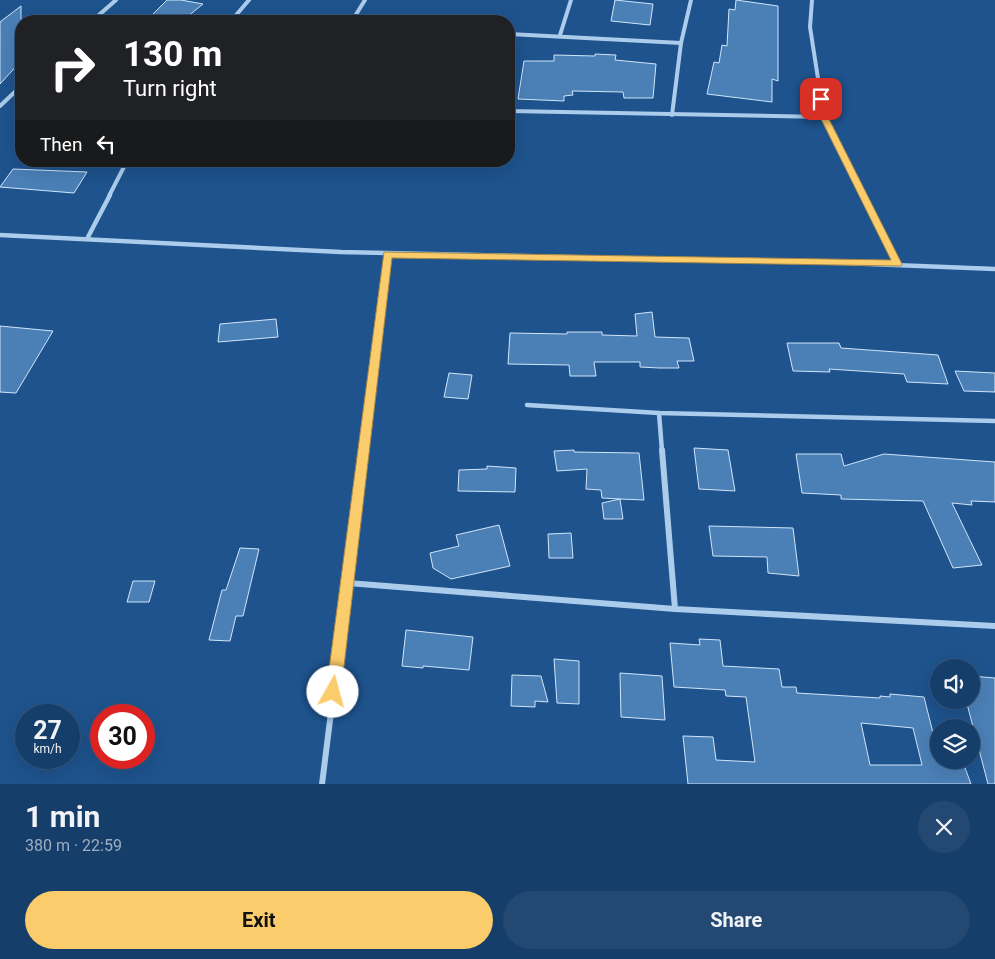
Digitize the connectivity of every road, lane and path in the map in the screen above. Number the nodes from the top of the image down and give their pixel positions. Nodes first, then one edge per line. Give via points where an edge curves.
1 (116, 0) edge
2 (249, 0) edge
3 (365, 0) edge
4 (571, 0) edge
5 (691, 0) edge
6 (812, 0) edge
7 (99, 15) edge
8 (236, 15) edge
9 (356, 15) edge
10 (515, 34) edge
11 (560, 36) junction
12 (681, 43) junction
13 (15, 91) edge
14 (0, 105) edge
15 (515, 111) edge
16 (672, 115) junction
17 (824, 117) junction
18 (125, 167) edge
19 (0, 235) edge
20 (88, 237) junction
21 (388, 254) junction
22 (898, 264) junction
23 (995, 269) edge
24 (527, 405) dead end
25 (659, 413) junction
26 (995, 421) edge
27 (348, 583) junction
28 (675, 609) junction
29 (995, 626) edge
30 (322, 784) edge

1 - 7 street
2 - 8 street
3 - 9 street
4 - 11 street
5 - 12 street
6 - 17 street via 810,27
10 - 11 street
11 - 12 street
12 - 16 street
13 - 14 street
15 - 16 street
16 - 17 street
17 - 22 street
18 - 20 street
19 - 20 street
20 - 21 street
21 - 22 street
21 - 27 street
22 - 23 street
24 - 25 street
25 - 26 street
25 - 28 street
27 - 28 street
27 - 30 street
28 - 29 street

